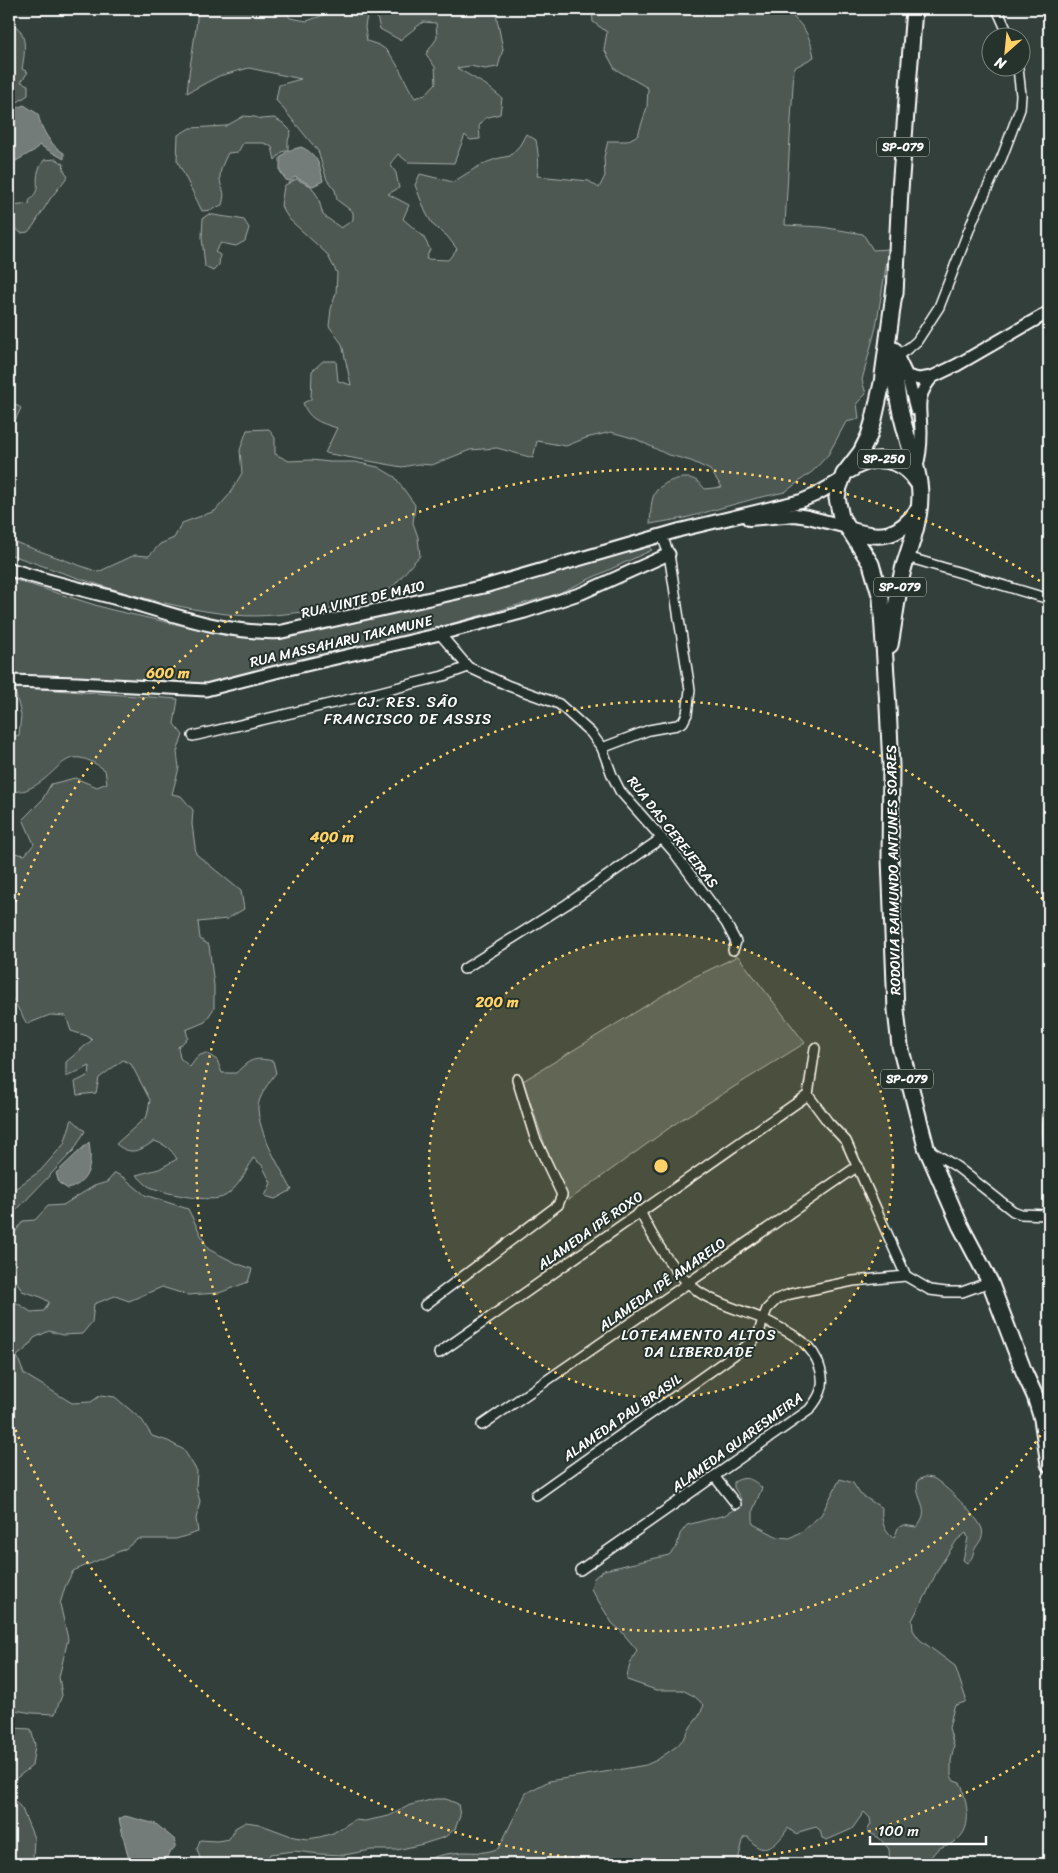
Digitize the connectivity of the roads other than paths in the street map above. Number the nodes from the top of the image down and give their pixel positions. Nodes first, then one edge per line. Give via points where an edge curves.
1 (914, 9) edge
2 (997, 9) edge
3 (1006, 28) edge
4 (1019, 78) edge
5 (896, 286) junction
6 (1049, 312) edge
7 (896, 353) junction
8 (907, 376) junction
9 (932, 377) junction
10 (921, 430) junction
11 (843, 477) junction
12 (917, 477) junction
13 (919, 509) junction
14 (721, 520) junction
15 (849, 528) junction
16 (662, 536) junction
17 (669, 554) junction
18 (907, 557) junction
19 (9, 569) edge
20 (1049, 599) edge
21 (440, 634) junction
22 (468, 667) junction
23 (887, 667) junction
24 (9, 681) edge
25 (193, 736) dead end
26 (602, 748) junction
27 (662, 838) junction
28 (733, 950) dead end
29 (464, 970) dead end
30 (815, 1048) dead end
31 (517, 1079) dead end
32 (808, 1095) junction
33 (1047, 1116) dead end
34 (1049, 1146) edge
35 (926, 1147) junction
36 (858, 1166) junction
37 (640, 1211) junction
38 (1049, 1215) edge
39 (906, 1276) junction
40 (688, 1282) junction
41 (990, 1282) junction
42 (425, 1305) dead end
43 (764, 1319) junction
44 (438, 1353) dead end
45 (482, 1425) dead end
46 (1049, 1464) edge
47 (714, 1476) junction
48 (536, 1496) dead end
49 (736, 1504) dead end
50 (580, 1570) dead end

1 - 5 highway, SP-079
2 - 3 street
4 - 7 street via 1020,110 939,307 910,347
5 - 7 highway, SP-079
5 - 11 highway, SP-079 via 874,419 861,452
6 - 9 street via 957,366
7 - 8 street
7 - 12 highway, SP-079 via 894,378
8 - 9 street via 919,379
8 - 10 street
9 - 10 street via 920,394
10 - 12 street
11 - 12 highway, SP-250 via 866,461 889,459
11 - 14 main road, RUA VINTE DE MAIO / SP-250 via 801,501
11 - 15 highway, SP-079 via 838,508
12 - 13 highway, SP-079
13 - 15 highway, SP-250 via 906,525 887,536 872,536
13 - 18 highway, SP-079
14 - 15 main road, RUA VINTE DE MAIO / SP-250 via 795,515
14 - 16 main road, RUA VINTE DE MAIO / SP-250
15 - 23 highway, SP-079 via 871,564 881,598
16 - 17 street
16 - 19 main road, RUA VINTE DE MAIO / SP-250 via 486,586 280,632 239,630
17 - 21 street, RUA MASSAHARU TAKAMUNE via 567,598
17 - 26 street via 690,690 687,714 683,722 676,725 649,730
18 - 20 street
18 - 23 highway, SP-079
21 - 22 street, RUA DAS CEREJEIRAS
21 - 24 street, RUA MASSAHARU TAKAMUNE via 206,690
22 - 25 street via 376,693
22 - 26 street, RUA DAS CEREJEIRAS via 559,704
23 - 35 highway, RODOVIA RAIMUNDO ANTUNES SOARES / SP-079 via 896,1010 904,1068
26 - 27 street, RUA DAS CEREJEIRAS via 620,791
27 - 28 street, RUA DAS CEREJEIRAS via 726,923 736,942
27 - 29 street
30 - 32 street
31 - 42 street via 536,1138 562,1195 561,1200
32 - 36 street via 846,1141
32 - 37 street, ALAMEDA IPÊ ROXO
33 - 34 street
35 - 38 street via 1013,1211
35 - 41 highway, RODOVIA RAIMUNDO ANTUNES SOARES / SP-079 via 960,1225
36 - 39 street
36 - 40 street, ALAMEDA IPÊ AMARELO
37 - 40 street, ALAMEDA QUARESMEIRA via 653,1238
37 - 44 street, ALAMEDA IPÊ ROXO
39 - 41 street via 930,1290 946,1292 962,1292
39 - 43 street, ALAMEDA PAU BRASIL via 853,1281 790,1294 777,1299 767,1309
40 - 43 street, ALAMEDA QUARESMEIRA via 700,1292
40 - 45 street, ALAMEDA IPÊ AMARELO
41 - 46 highway, RODOVIA RAIMUNDO ANTUNES SOARES / SP-079 via 1035,1396
43 - 47 street, ALAMEDA QUARESMEIRA via 807,1344 816,1354 823,1380 822,1393 809,1410
43 - 48 street, ALAMEDA PAU BRASIL via 752,1342
47 - 49 street
47 - 50 street, ALAMEDA QUARESMEIRA

